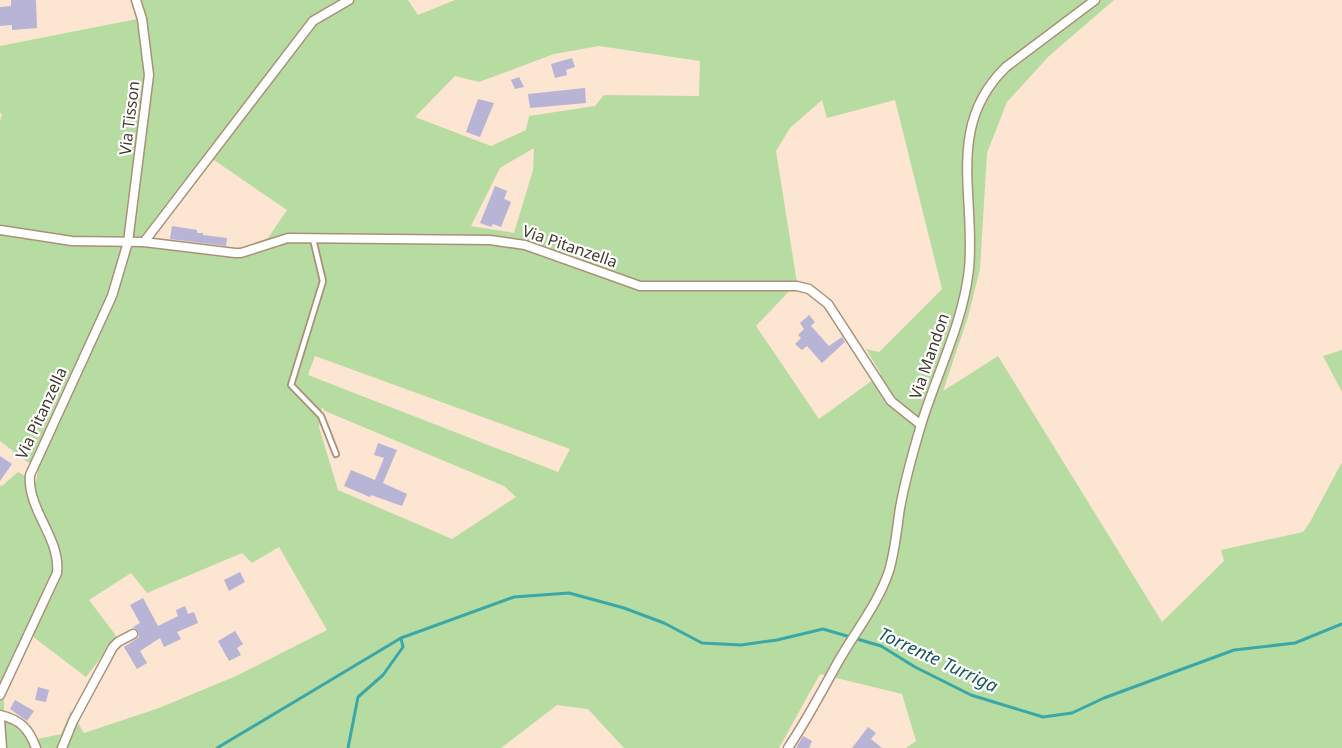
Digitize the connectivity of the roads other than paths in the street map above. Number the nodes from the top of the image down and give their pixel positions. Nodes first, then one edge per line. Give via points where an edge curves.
1 (136, 0) edge
2 (350, 0) edge
3 (1095, 0) edge
4 (0, 230) edge
5 (313, 239) junction
6 (128, 242) junction
7 (144, 242) junction
8 (921, 425) junction
9 (336, 454) dead end
10 (133, 634) dead end
11 (0, 695) edge
12 (0, 716) edge
13 (0, 720) edge
14 (2, 748) edge
15 (36, 748) edge
16 (62, 748) edge
17 (788, 748) edge

1 - 6 street, Via Tisson via 149,75
2 - 7 street via 313,21
3 - 8 street, Via Mandon via 1006,67 976,106 967,153 966,288
4 - 6 street, Via Pitanzella via 72,241
5 - 7 street, Via Pitanzella via 288,238 241,253
5 - 8 street, Via Pitanzella via 508,242 549,252 640,286 809,289 835,311 891,401
5 - 9 lane via 323,281 291,385 321,416
6 - 7 street, Via Pitanzella
6 - 11 street, Via Pitanzella via 112,296 30,475 33,499 56,555 57,573
8 - 17 street, Via Mandon via 904,484 889,570 863,622
10 - 16 street via 113,647
12 - 15 street via 23,724
13 - 14 street

